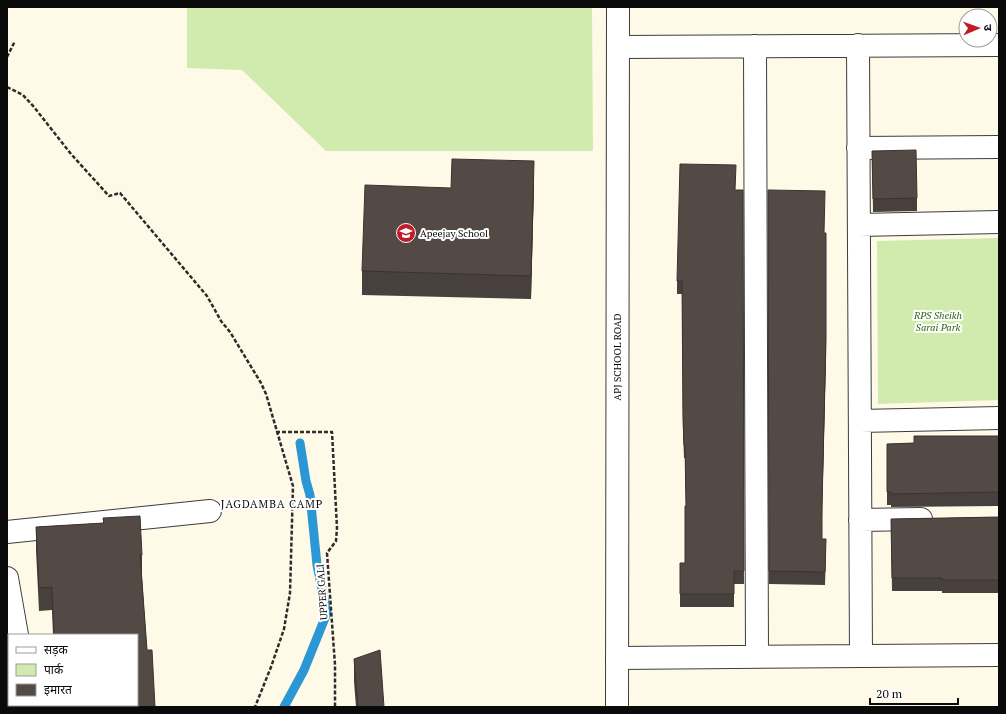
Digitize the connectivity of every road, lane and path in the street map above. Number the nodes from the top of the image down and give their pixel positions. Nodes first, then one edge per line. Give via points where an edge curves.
1 (618, 7) edge
2 (15, 41) dead end
3 (999, 44) edge
4 (858, 45) junction
5 (755, 46) junction
6 (618, 47) junction
7 (7, 57) edge
8 (7, 87) edge
9 (999, 147) edge
10 (858, 148) junction
11 (999, 222) edge
12 (859, 225) junction
13 (999, 418) edge
14 (860, 421) junction
15 (276, 432) junction
16 (210, 511) dead end
17 (937, 519) edge
18 (860, 520) junction
19 (7, 532) edge
20 (7, 578) edge
21 (17, 634) edge
22 (999, 655) edge
23 (861, 656) junction
24 (757, 657) junction
25 (617, 658) junction
26 (255, 707) edge
27 (335, 707) edge
28 (617, 707) edge

1 - 6 street, APJ SCHOOL ROAD
2 - 7 path
3 - 4 street
4 - 5 street
4 - 10 street
5 - 6 street
5 - 24 street
6 - 25 street, APJ SCHOOL ROAD
8 - 15 path via 23,95 71,154 110,196 120,193 207,296 261,383
9 - 10 street
10 - 12 street
11 - 12 street
12 - 14 street
13 - 14 street
14 - 18 street
15 - 26 path via 293,486 290,593 284,629
15 - 27 path, UPPER GALI via 332,432 337,528 336,540 327,553 335,666
16 - 19 street
17 - 18 street
18 - 23 street
20 - 21 street
22 - 23 street
23 - 24 street
24 - 25 street
25 - 28 street, APJ SCHOOL ROAD

